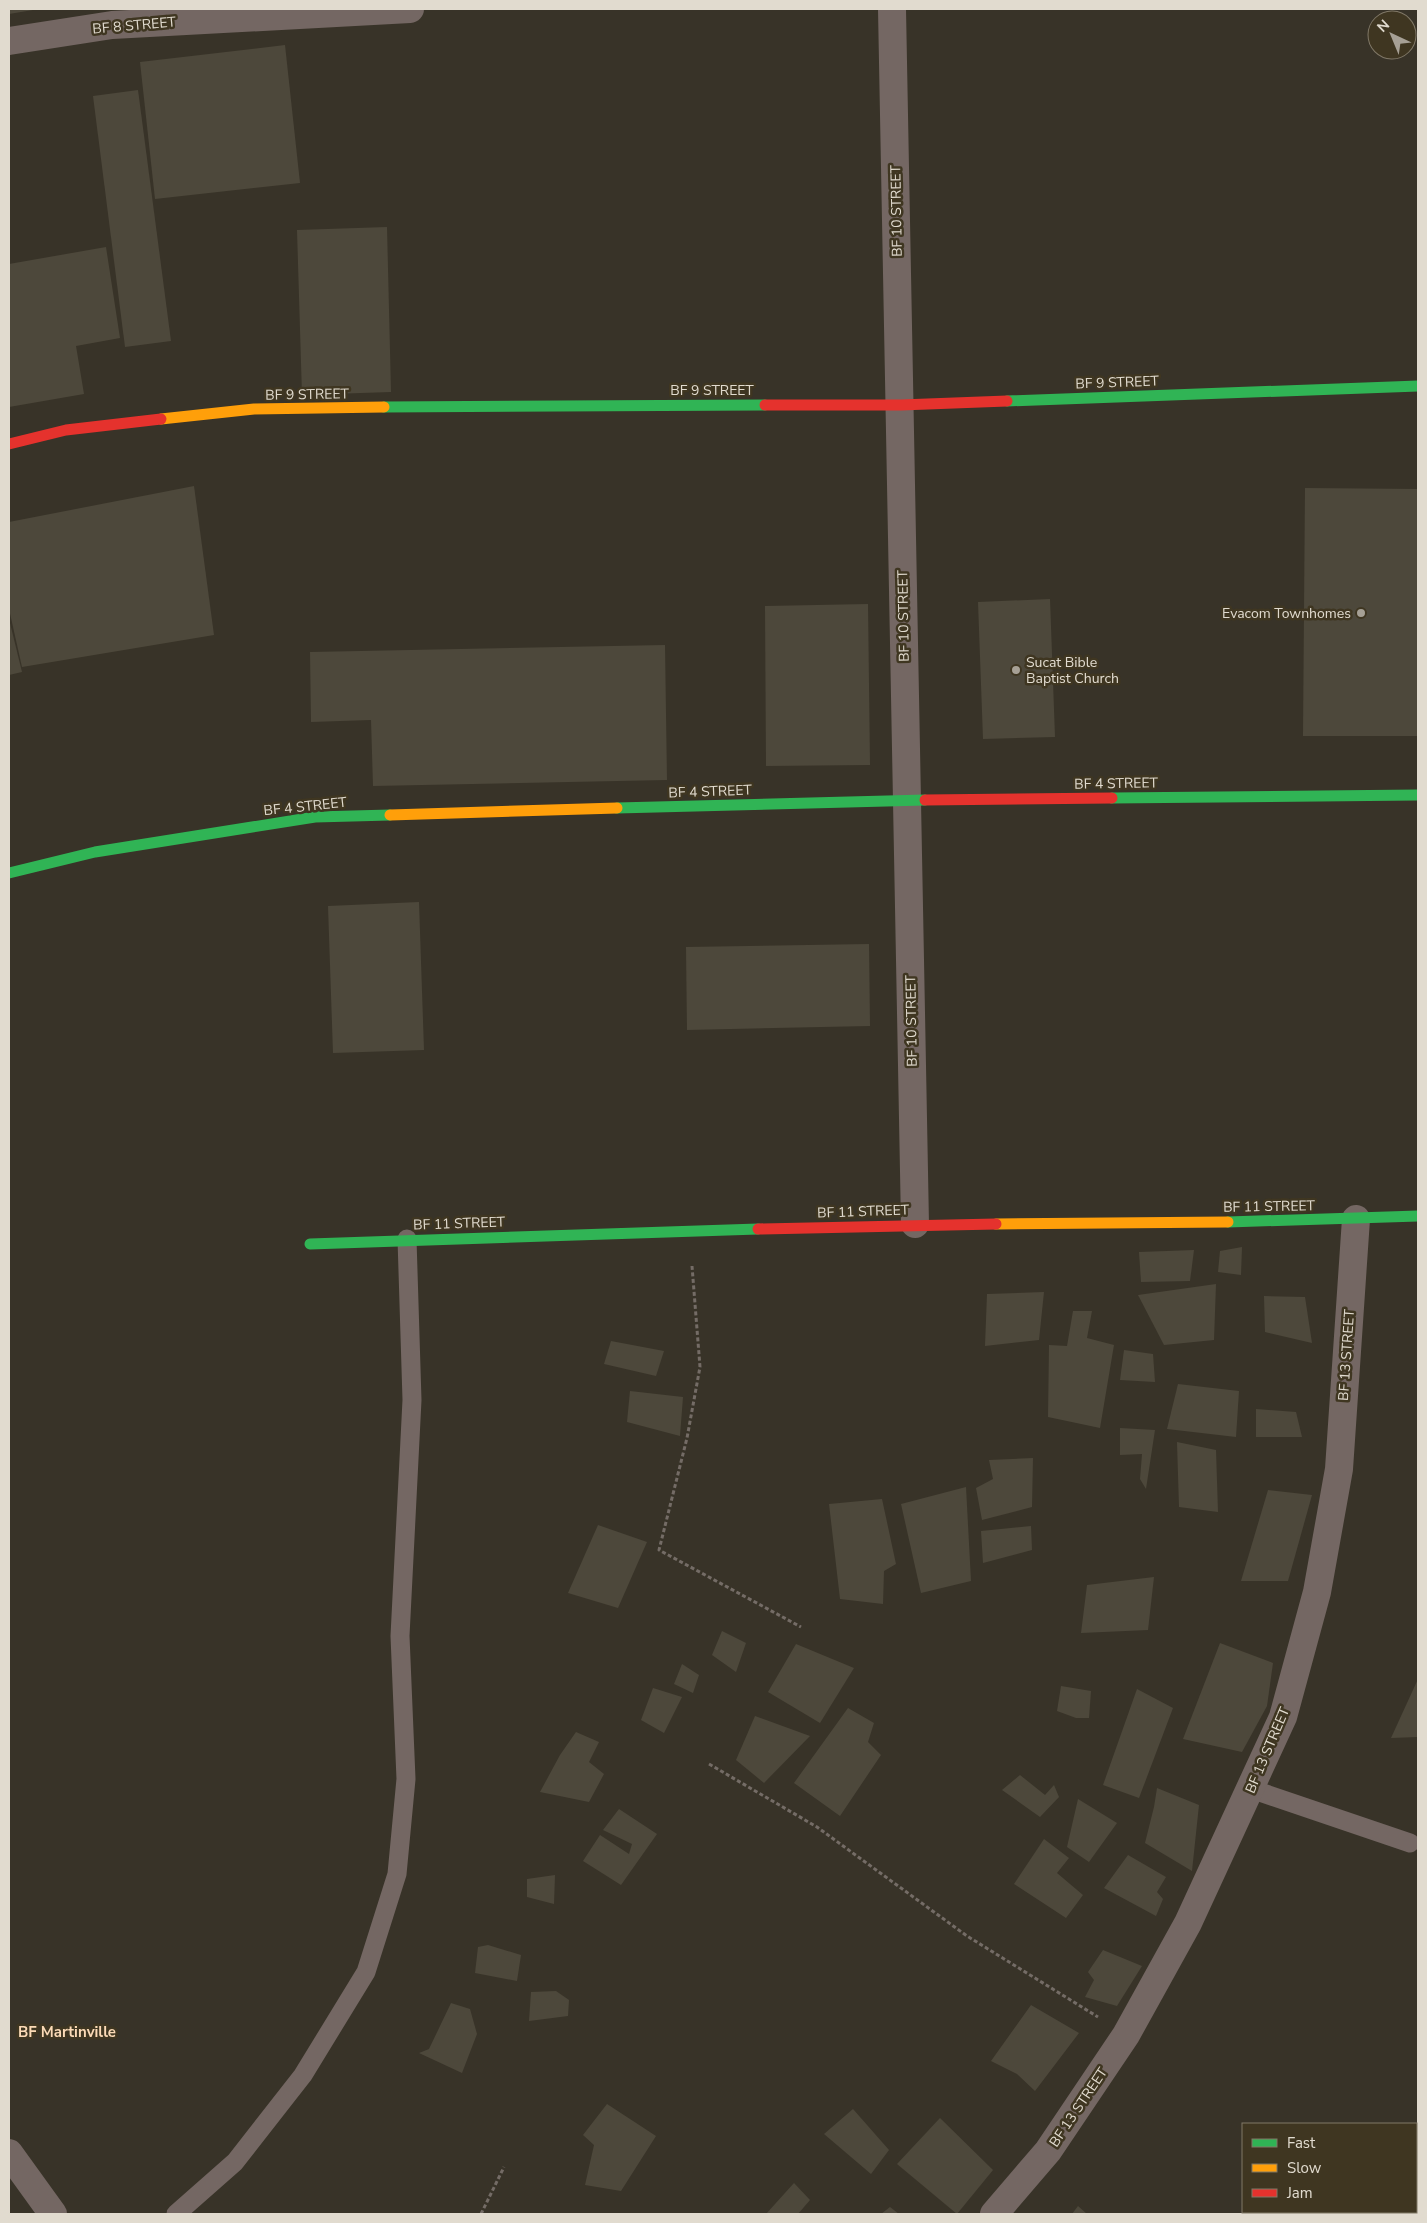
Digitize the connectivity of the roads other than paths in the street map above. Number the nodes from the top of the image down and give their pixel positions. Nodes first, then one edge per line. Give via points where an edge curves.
1 (410, 9) edge
2 (892, 9) edge
3 (112, 17) edge
4 (9, 41) edge
5 (1418, 386) edge
6 (901, 405) junction
7 (9, 444) edge
8 (1418, 795) edge
9 (905, 800) junction
10 (9, 873) edge
11 (1418, 1216) edge
12 (1356, 1218) junction
13 (916, 1224) junction
14 (407, 1240) junction
15 (310, 1244) dead end
16 (1251, 1789) junction
17 (1410, 1843) dead end
18 (12, 2163) edge
19 (53, 2214) edge
20 (176, 2214) edge
21 (994, 2214) edge

1 - 3 street, BF 8 STREET
2 - 6 street, BF 10 STREET
3 - 4 street, BF 8 STREET
5 - 6 street, BF 9 STREET
6 - 7 street, BF 9 STREET via 254,410 66,430
6 - 9 street, BF 10 STREET
8 - 9 street, BF 4 STREET
9 - 10 street, BF 4 STREET via 315,817 95,852
9 - 13 street, BF 10 STREET
11 - 12 street, BF 11 STREET
12 - 13 street, BF 11 STREET via 1282,1222
12 - 16 street, BF 13 STREET via 1339,1469 1319,1582 1283,1717
13 - 14 street, BF 11 STREET
14 - 15 street, BF 11 STREET
14 - 20 lane via 412,1400 400,1636 406,1779 397,1874 366,1972 303,2075 235,2162
16 - 17 lane
16 - 21 street, BF 13 STREET via 1188,1923 1126,2035 1048,2151
18 - 19 street

